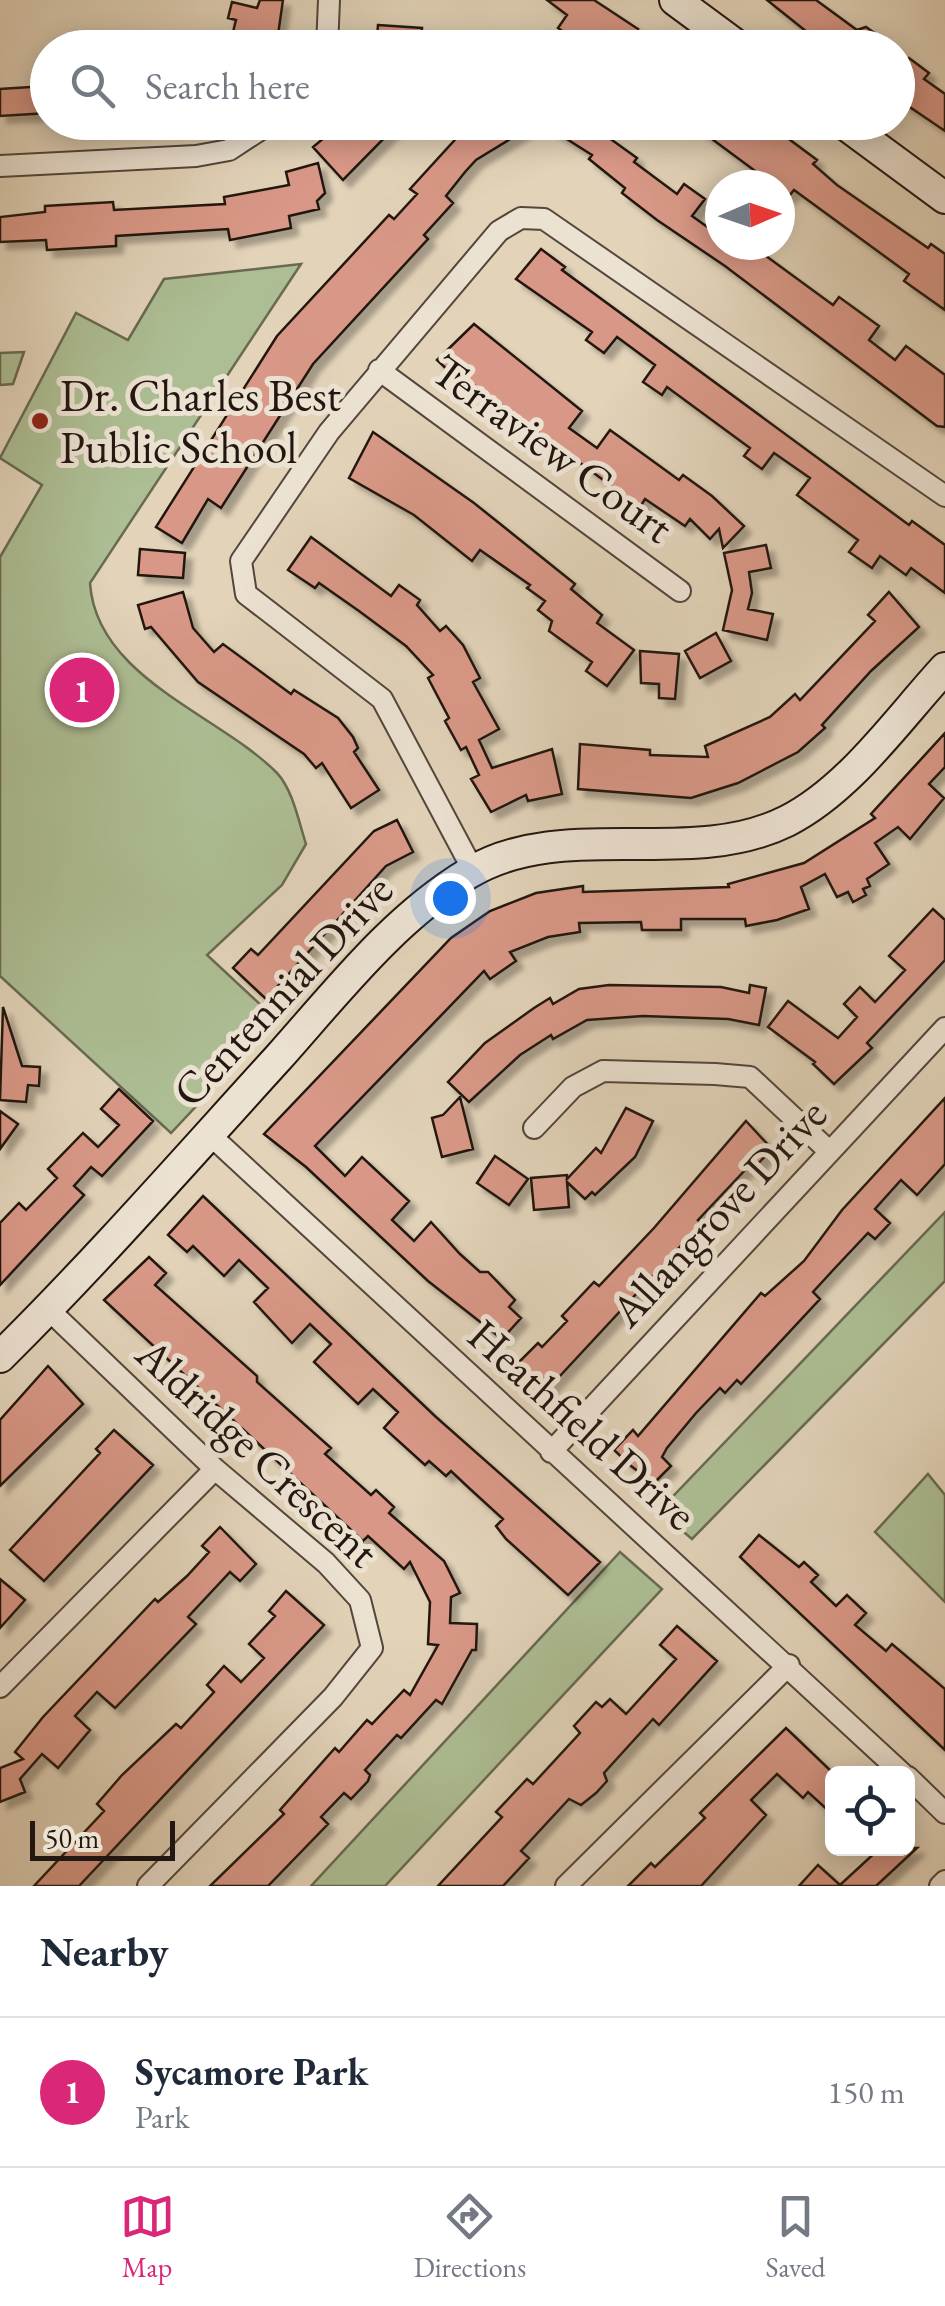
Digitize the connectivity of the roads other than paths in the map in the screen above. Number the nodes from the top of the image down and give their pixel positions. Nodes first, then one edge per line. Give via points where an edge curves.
1 (329, 0) edge
2 (675, 0) edge
3 (327, 30) edge
4 (716, 30) edge
5 (244, 140) edge
6 (866, 140) edge
7 (0, 166) edge
8 (945, 198) edge
9 (379, 370) junction
10 (945, 496) edge
11 (680, 591) dead end
12 (945, 668) edge
13 (473, 870) junction
14 (945, 1028) edge
15 (534, 1128) dead end
16 (208, 1134) junction
17 (829, 1151) junction
18 (48, 1309) junction
19 (0, 1357) edge
20 (551, 1452) junction
21 (215, 1469) junction
22 (790, 1664) junction
23 (0, 1687) edge
24 (895, 1766) edge
25 (915, 1785) edge
26 (945, 1813) edge
27 (148, 1886) edge
28 (566, 1886) edge

1 - 3 street
2 - 4 street
5 - 7 street via 196,156
6 - 8 street
9 - 10 street via 499,231 520,218 544,219
9 - 11 street, Terraview Court
9 - 13 street via 240,561 241,579 267,614 382,699
12 - 13 street, Centennial Drive via 838,784 787,821 722,839 547,848
13 - 16 street, Centennial Drive via 432,896 362,964
14 - 17 street, Allangrove Drive
15 - 17 street via 573,1087 602,1071 715,1074 750,1077
16 - 18 street, Centennial Drive
16 - 20 street, Heathfield Drive
17 - 20 street, Allangrove Drive
18 - 19 street, Centennial Drive
18 - 21 street, Aldridge Crescent
20 - 22 street, Heathfield Drive
21 - 23 street
21 - 27 street, Aldridge Crescent via 360,1600 372,1648 333,1698
22 - 24 street, Heathfield Drive
22 - 28 street
25 - 26 street, Heathfield Drive

